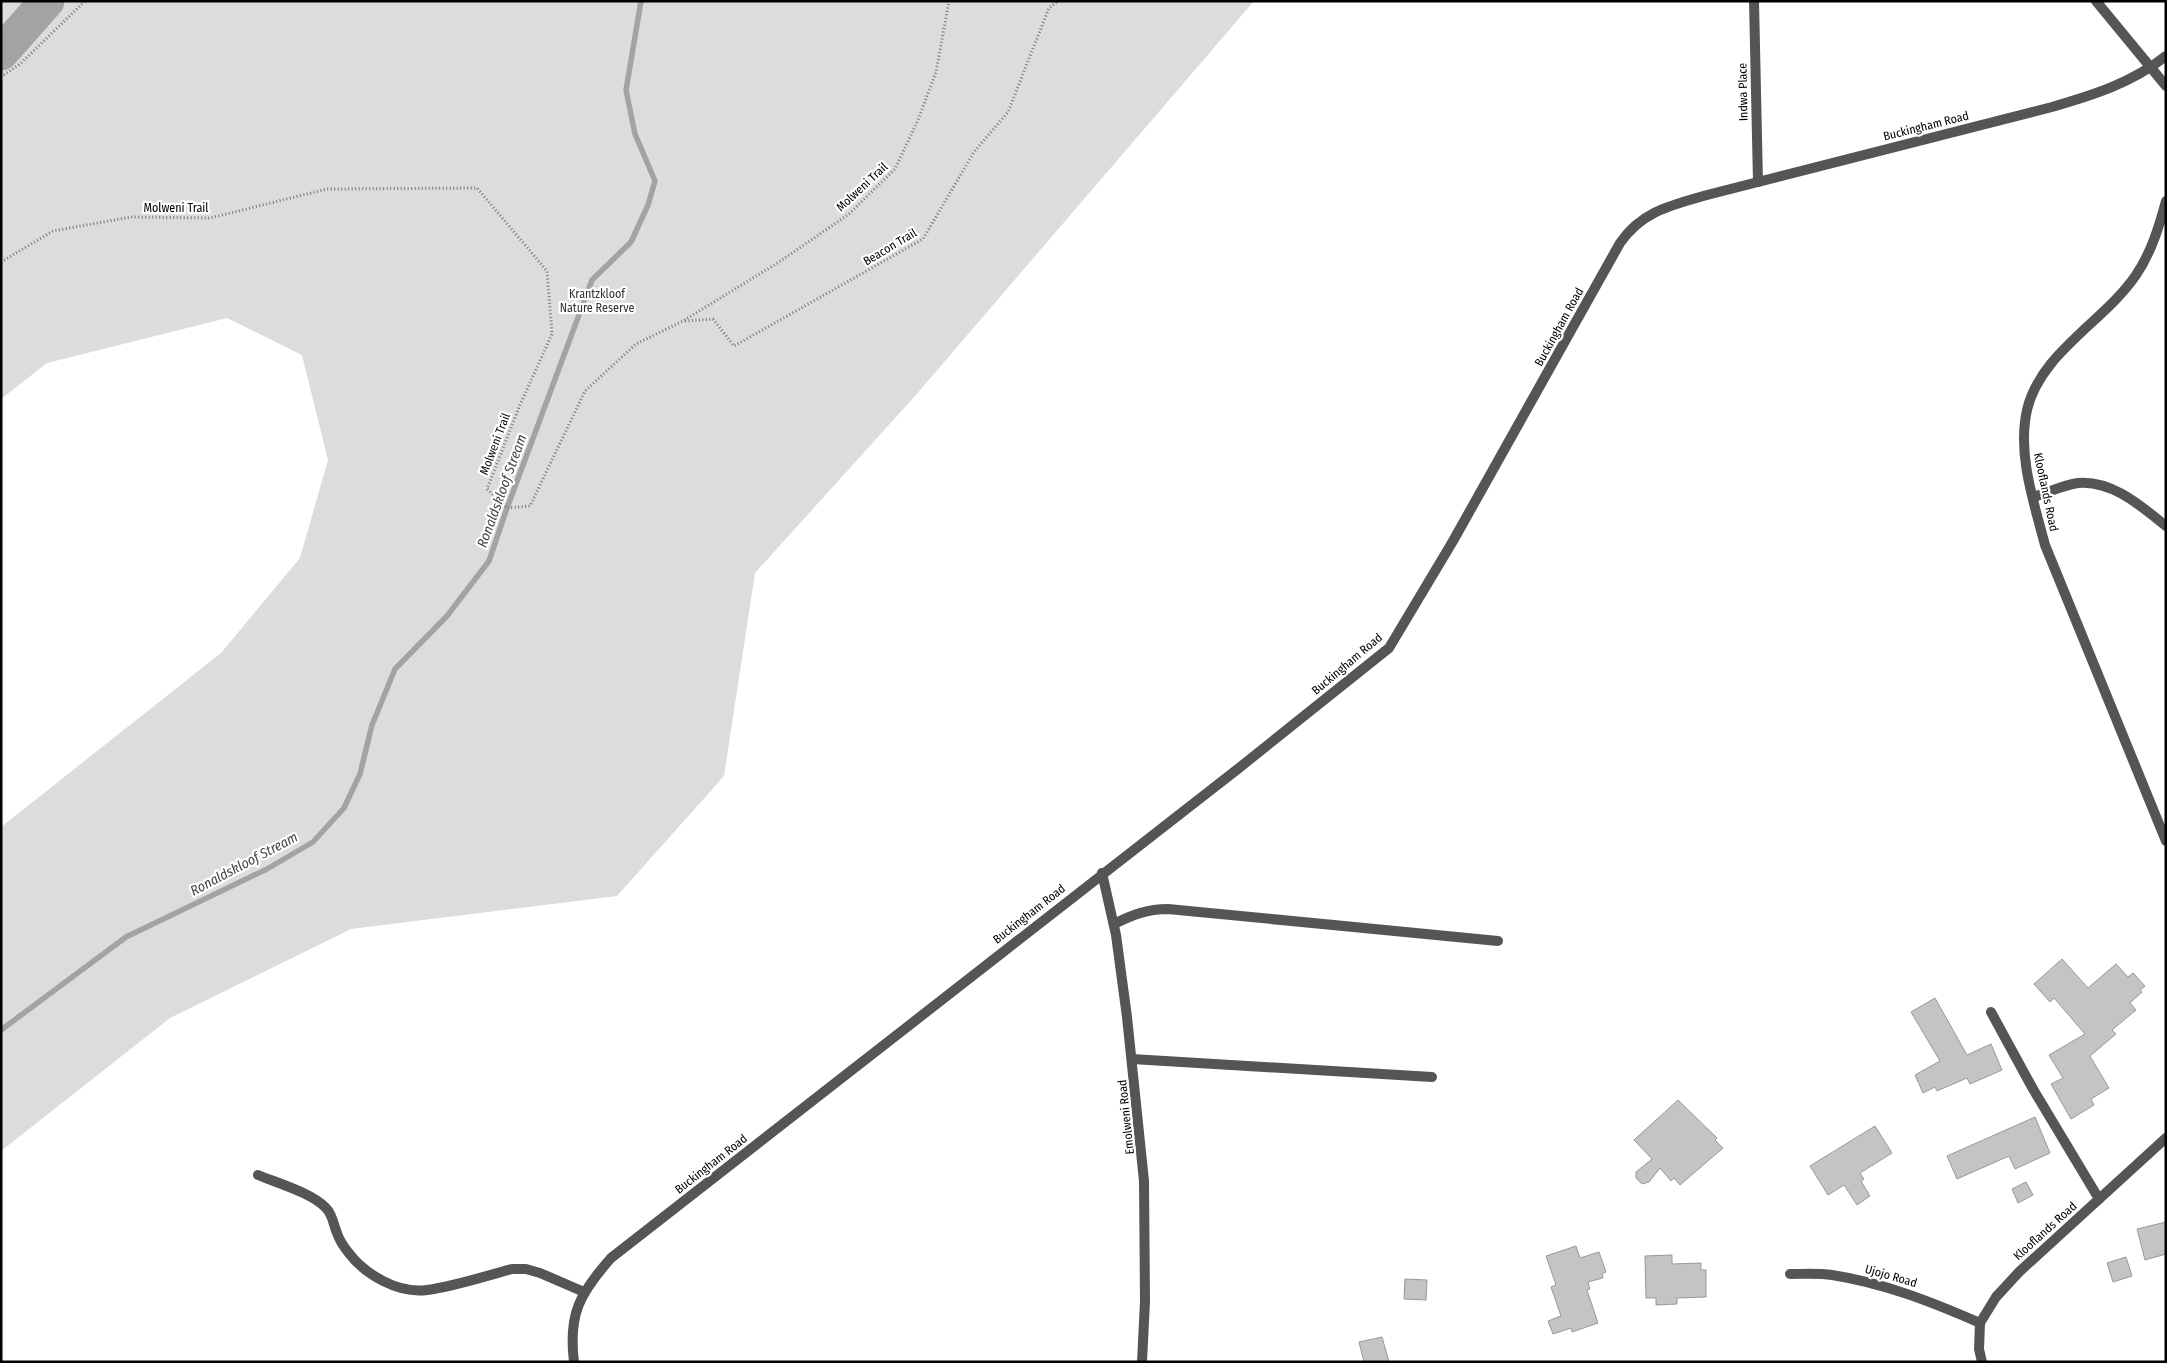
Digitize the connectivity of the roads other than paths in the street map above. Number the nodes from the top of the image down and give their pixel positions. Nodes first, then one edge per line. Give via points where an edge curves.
1 (1754, 1) edge
2 (2096, 1) edge
3 (2166, 56) edge
4 (2151, 68) junction
5 (2166, 86) edge
6 (1758, 182) junction
7 (2166, 201) edge
8 (2033, 497) junction
9 (2166, 526) edge
10 (2166, 841) edge
11 (1102, 873) junction
12 (1114, 924) junction
13 (1498, 941) dead end
14 (1991, 1012) dead end
15 (1132, 1059) junction
16 (1432, 1077) dead end
17 (2166, 1138) edge
18 (258, 1175) dead end
19 (2100, 1199) junction
20 (1790, 1274) dead end
21 (584, 1292) junction
22 (1980, 1322) junction
23 (574, 1362) edge
24 (1142, 1362) edge
25 (1982, 1362) edge

1 - 6 street, Indwa Place
2 - 4 street
3 - 4 street, Buckingham Road
4 - 5 street
4 - 6 street, Buckingham Road via 2103,92 2052,107
6 - 11 street, Buckingham Road via 1667,207 1654,212 1628,232 1454,541 1388,648
7 - 8 street, Klooflands Road via 2148,253 2135,276 2038,380 2027,410 2024,448
8 - 9 street via 2077,483 2100,484 2126,496
8 - 10 street, Klooflands Road via 2046,545
11 - 12 street, Emolweni Road
11 - 21 street, Buckingham Road via 611,1258
12 - 13 street via 1150,909 1168,909
12 - 15 street, Emolweni Road
14 - 19 street
15 - 16 street
15 - 24 street, Emolweni Road via 1144,1181
17 - 19 street, Klooflands Road
18 - 21 street via 316,1200 327,1209 349,1253 366,1271 390,1284 408,1290 426,1290 512,1269 526,1269
19 - 22 street, Klooflands Road via 2019,1272 1996,1297
20 - 22 street, Ujojo Road via 1863,1280
21 - 23 street, Buckingham Road via 574,1319
22 - 25 street

